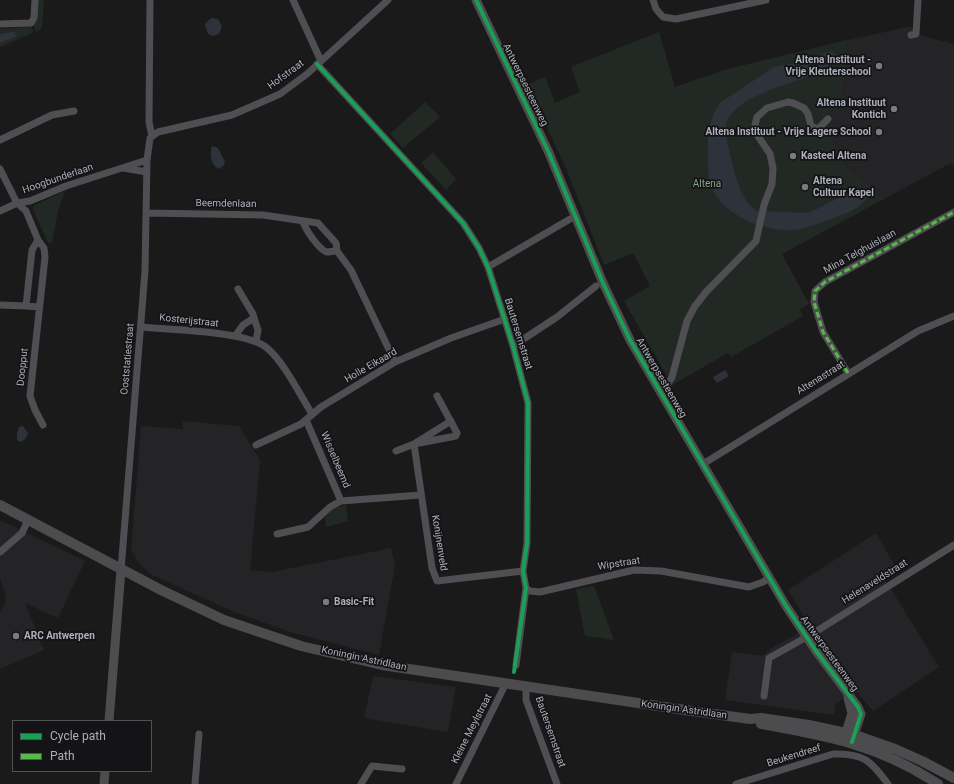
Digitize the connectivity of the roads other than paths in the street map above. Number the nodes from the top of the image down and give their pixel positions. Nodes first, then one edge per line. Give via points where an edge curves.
1 (34, 0) edge
2 (150, 0) edge
3 (293, 0) edge
4 (388, 0) edge
5 (476, 0) edge
6 (653, 0) edge
7 (766, 0) edge
8 (918, 0) edge
9 (0, 24) edge
10 (910, 35) dead end
11 (319, 62) junction
12 (74, 110) dead end
13 (828, 119) dead end
14 (152, 136) junction
15 (0, 140) edge
16 (147, 160) junction
17 (123, 168) junction
18 (0, 169) edge
19 (147, 172) junction
20 (17, 203) junction
21 (0, 211) edge
22 (954, 212) edge
23 (147, 213) junction
24 (570, 219) dead end
25 (304, 222) junction
26 (38, 240) junction
27 (337, 251) junction
28 (488, 267) junction
29 (596, 286) dead end
30 (238, 289) dead end
31 (0, 304) edge
32 (26, 306) junction
33 (39, 307) junction
34 (954, 316) edge
35 (254, 318) junction
36 (505, 319) junction
37 (141, 327) junction
38 (236, 336) junction
39 (256, 341) junction
40 (513, 346) junction
41 (395, 362) junction
42 (848, 374) junction
43 (662, 394) junction
44 (437, 396) dead end
45 (312, 414) junction
46 (306, 420) junction
47 (450, 421) junction
48 (43, 425) dead end
49 (414, 444) junction
50 (256, 445) dead end
51 (396, 451) dead end
52 (702, 464) junction
53 (421, 495) junction
54 (341, 500) junction
55 (0, 505) edge
56 (28, 520) junction
57 (277, 534) dead end
58 (954, 545) edge
59 (0, 552) edge
60 (121, 570) junction
61 (523, 571) junction
62 (766, 580) junction
63 (526, 588) junction
64 (806, 637) junction
65 (516, 665) dead end
66 (506, 683) junction
67 (526, 686) junction
68 (764, 696) dead end
69 (109, 720) edge
70 (199, 734) dead end
71 (849, 737) junction
72 (402, 769) dead end
73 (105, 772) edge
74 (954, 778) edge
75 (104, 784) edge
76 (194, 784) edge
77 (361, 784) edge
78 (456, 784) edge
79 (557, 784) edge
80 (736, 784) edge
81 (888, 784) edge
82 (938, 784) edge

1 - 9 street via 34,18 31,24
2 - 14 street, Ooststatiestraat via 149,122
3 - 11 street, Bautersemstraat
4 - 11 street, Hofstraat
5 - 43 street, Antwerpsesteenweg via 549,153 606,290 630,340
6 - 7 street via 663,17 676,19
8 - 10 street via 916,34
11 - 14 street, Hofstraat via 280,94 263,103 232,115 158,132
11 - 28 street, Bautersemstraat via 463,223
12 - 15 street via 52,115
13 - 43 street, Antwerpsesteenweg via 818,129 812,126 804,108 788,102 759,113 755,129 770,154 773,168 772,184 762,212 756,241 695,306 687,321 672,377
14 - 16 street, Ooststatiestraat via 148,145
16 - 17 street, Hoogbunderlaan
16 - 19 street, Ooststatiestraat
17 - 19 street, Hoogbunderlaan
17 - 20 street, Hoogbunderlaan via 66,186 30,201
18 - 20 street, Doopput
19 - 23 street, Ooststatiestraat
20 - 21 street, Hoogbunderlaan
20 - 26 street, Doopput via 26,211
22 - 42 street, Mina Telghuislaan via 825,282 815,291 814,299 823,332
23 - 25 street, Beemdenlaan via 264,215
23 - 37 street, Ooststatiestraat via 146,271
24 - 28 street
25 - 27 street via 307,231 323,249 328,252
25 - 27 street, Beemdenlaan via 315,222 320,225 335,241
26 - 32 street via 32,250
26 - 33 street, Doopput via 45,252
27 - 41 street, Beemdenlaan via 351,270
28 - 36 street, Bautersemstraat
29 - 40 street via 557,317
30 - 35 street
31 - 32 street
32 - 33 street
33 - 48 street, Doopput via 30,396
34 - 42 street, Altenastraat via 918,331
35 - 38 street via 243,325
35 - 39 street via 258,330
36 - 40 street, Bautersemstraat
36 - 41 street, Holle Eikaard
37 - 38 street, Kosterijstraat
37 - 60 street, Ooststatiestraat
38 - 39 street, Kosterijstraat
39 - 45 street, Kosterijstraat via 267,347 276,357
40 - 61 street, Bautersemstraat via 529,412 527,544
41 - 45 street, Holle Eikaard
42 - 52 street, Altenastraat
43 - 52 street, Antwerpsesteenweg
44 - 47 street
45 - 46 street, Holle Eikaard
46 - 50 street, Holle Eikaard
46 - 54 street, Wisselbeemd
47 - 49 street
47 - 49 street via 457,432 456,436
49 - 51 street
49 - 53 street, Konijnenveld
52 - 62 street, Antwerpsesteenweg
53 - 54 street, Wisselbeemd
53 - 61 street, Konijnenveld via 434,579 437,581
54 - 57 street via 308,527
55 - 56 main road, Koningin Astridlaan
56 - 59 street via 22,533
56 - 60 main road, Koningin Astridlaan
58 - 64 street, Helenaveldstraat
60 - 66 main road, Koningin Astridlaan via 224,620 301,646 382,665
60 - 69 street, Ooststatiestraat
61 - 63 street, Bautersemstraat
62 - 63 street, Wipstraat via 749,587 634,570 540,592
62 - 64 street, Antwerpsesteenweg
63 - 65 street, Bautersemstraat
64 - 68 street, Helenaveldstraat via 769,658
64 - 71 street, Antwerpsesteenweg via 861,714
66 - 67 main road, Koningin Astridlaan
66 - 78 street, Kleine Meylstraat
67 - 71 main road, Koningin Astridlaan via 750,719 760,724
67 - 79 street, Bautersemstraat via 526,700
70 - 76 street
71 - 74 main road via 906,753
71 - 82 main road
72 - 77 street via 372,766
73 - 75 street
80 - 81 street, Beukendreef via 833,754 859,756 874,766

